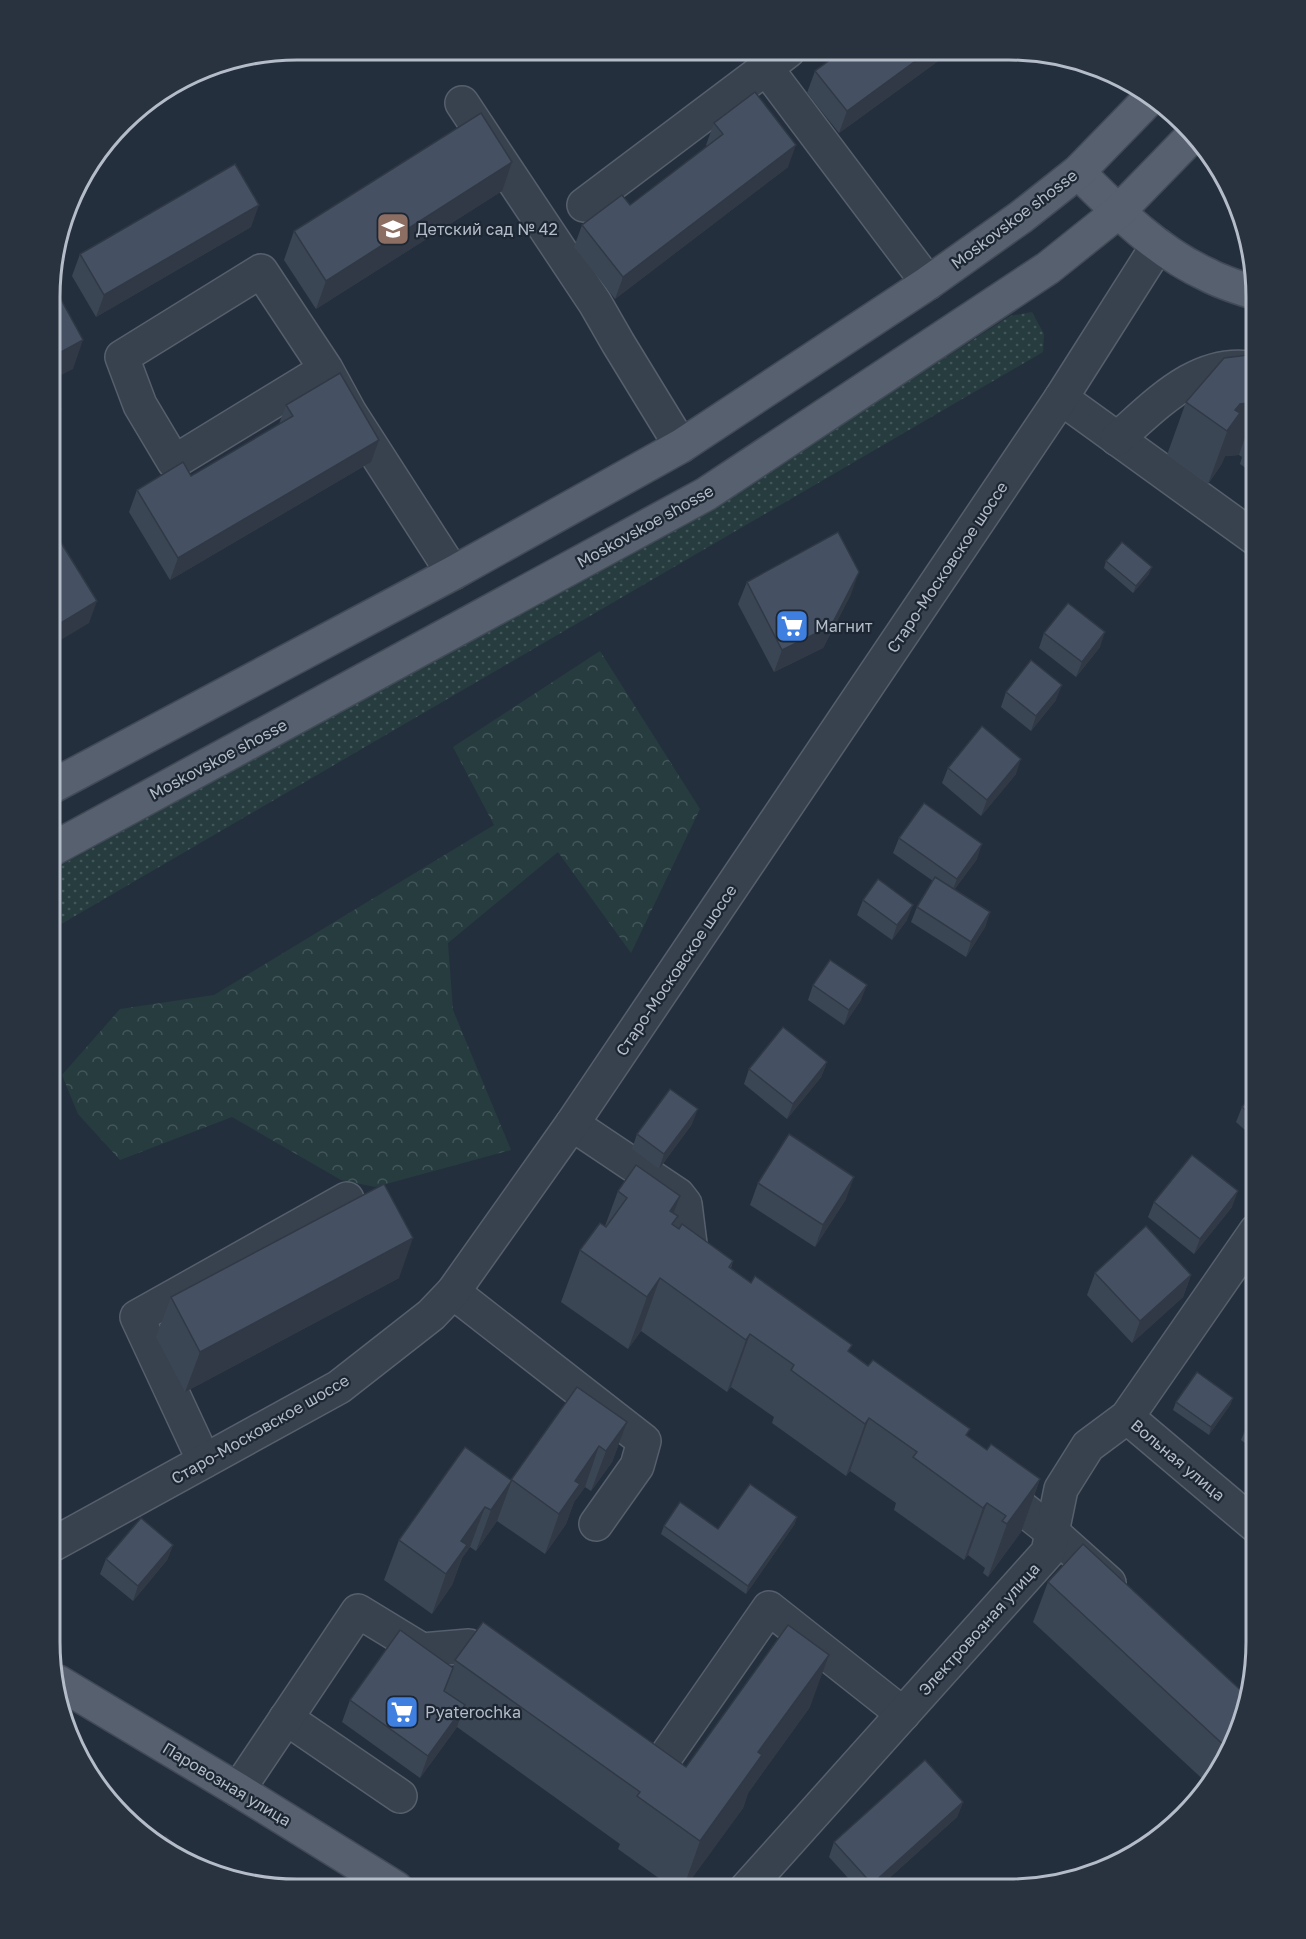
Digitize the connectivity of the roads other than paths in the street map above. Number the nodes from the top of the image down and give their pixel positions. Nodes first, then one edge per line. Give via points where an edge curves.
1 (777, 60) edge
2 (462, 103) dead end
3 (1145, 103) edge
4 (1187, 141) edge
5 (1078, 172) junction
6 (584, 205) dead end
7 (1118, 212) junction
8 (1158, 245) junction
9 (928, 283) junction
10 (1245, 289) edge
11 (326, 369) junction
12 (1246, 369) edge
13 (1061, 398) junction
14 (1118, 439) junction
15 (681, 446) junction
16 (1246, 532) edge
17 (453, 573) junction
18 (60, 782) edge
19 (60, 845) edge
20 (572, 1124) junction
21 (347, 1199) dead end
22 (1246, 1245) edge
23 (728, 1281) edge
24 (453, 1292) junction
25 (1127, 1417) junction
26 (204, 1461) junction
27 (969, 1467) edge
28 (1246, 1518) edge
29 (596, 1524) dead end
30 (1052, 1532) junction
31 (60, 1540) edge
32 (1132, 1603) edge
33 (528, 1685) edge
34 (65, 1686) edge
35 (903, 1714) junction
36 (286, 1718) junction
37 (607, 1737) edge
38 (238, 1790) junction
39 (400, 1796) dead end
40 (381, 1879) edge
41 (755, 1879) edge

1 - 6 street
1 - 9 street
2 - 15 street via 595,303
3 - 5 main road, Moskovskoe shosse
4 - 7 main road, Moskovskoe shosse
5 - 7 main road
5 - 9 main road, Moskovskoe shosse
7 - 8 main road
7 - 19 main road, Moskovskoe shosse via 1048,268 706,494
8 - 10 main road via 1207,275
8 - 13 street, Старо-Московское шоссе
9 - 15 main road, Moskovskoe shosse
11 - 11 street via 174,462 140,405 122,357 261,271
11 - 17 street
12 - 14 street via 1216,370 1185,383
13 - 14 street
13 - 20 street, Старо-Московское шоссе
14 - 16 street
15 - 17 main road, Moskovskoe shosse
17 - 18 main road, Moskovskoe shosse
20 - 23 street via 678,1195 685,1204 691,1252
20 - 24 street, Старо-Московское шоссе
21 - 26 street via 137,1317
22 - 25 street, Электровозная улица
24 - 26 street, Старо-Московское шоссе via 432,1315 339,1387
24 - 29 street via 644,1441 638,1466
25 - 28 street, Вольная улица
25 - 30 street, Электровозная улица via 1088,1446 1061,1489
26 - 31 street, Старо-Московское шоссе
27 - 30 street
30 - 32 street
30 - 35 street, Электровозная улица via 1048,1552
33 - 36 street via 469,1646 422,1650 358,1611
34 - 38 main road, Паровозная улица
35 - 37 street via 769,1608 657,1769
35 - 41 street, Электровозная улица
36 - 38 street
36 - 39 street
38 - 40 main road, Паровозная улица

